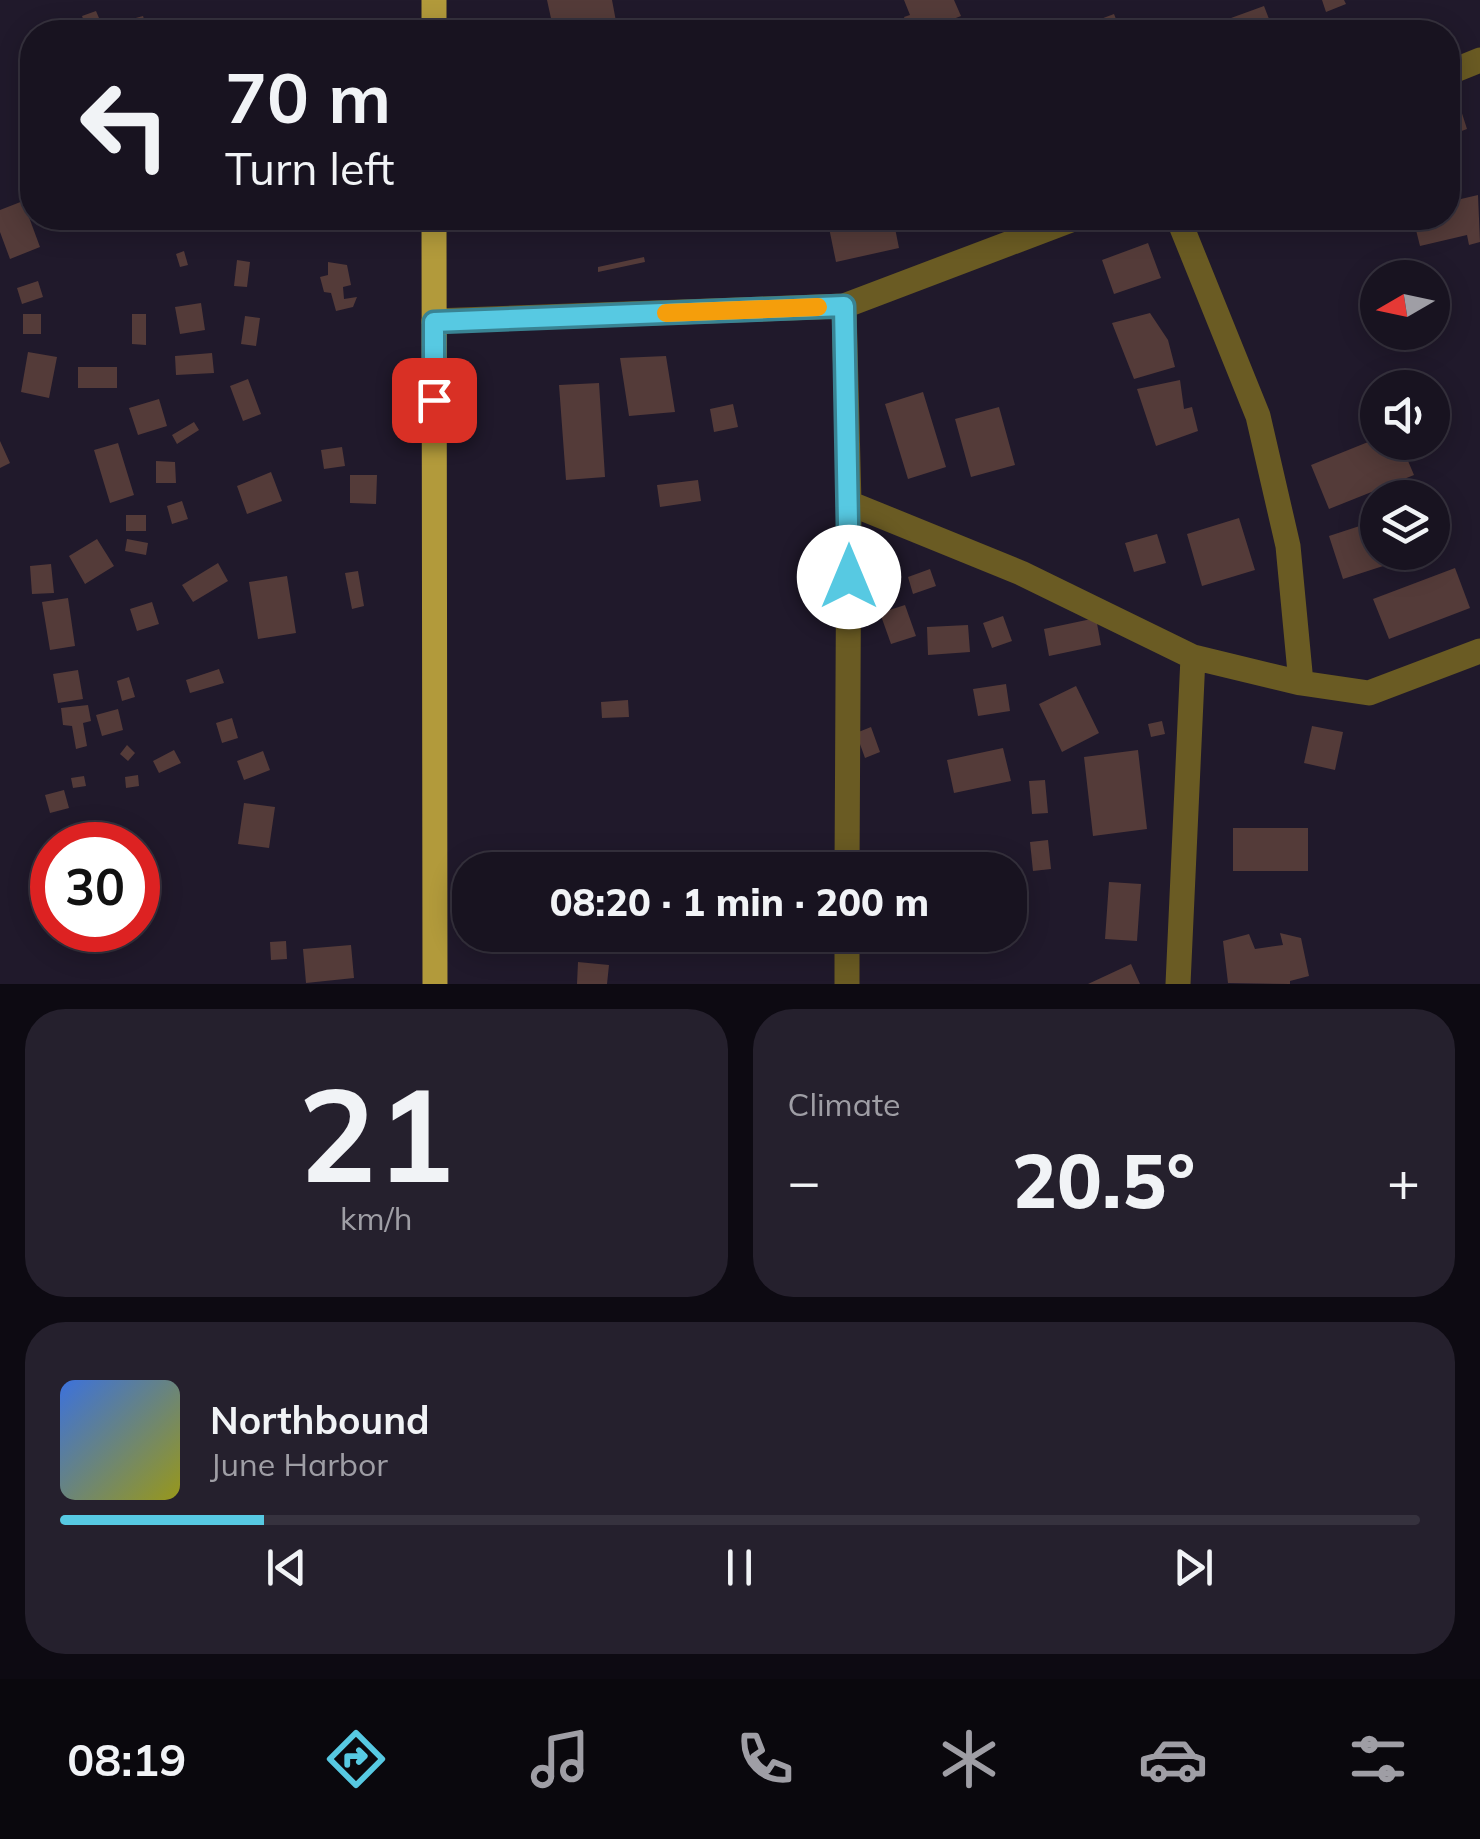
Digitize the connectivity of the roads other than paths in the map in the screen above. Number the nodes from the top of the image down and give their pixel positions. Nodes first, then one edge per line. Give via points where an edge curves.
1 (434, 230) edge
2 (1044, 230) edge
3 (1183, 230) edge
4 (844, 306) junction
5 (434, 322) junction
6 (849, 503) junction
7 (1480, 651) edge
8 (1193, 657) junction
9 (1302, 683) junction
10 (848, 852) edge
11 (847, 952) edge
12 (435, 984) edge
13 (847, 984) edge
14 (1178, 984) edge

1 - 5 main road
2 - 4 street
3 - 9 street via 1258,416 1288,546
4 - 5 street
4 - 6 street
5 - 12 main road
6 - 8 street via 1021,572
6 - 10 street
7 - 9 street via 1369,693
8 - 9 street
8 - 14 street
11 - 13 street

